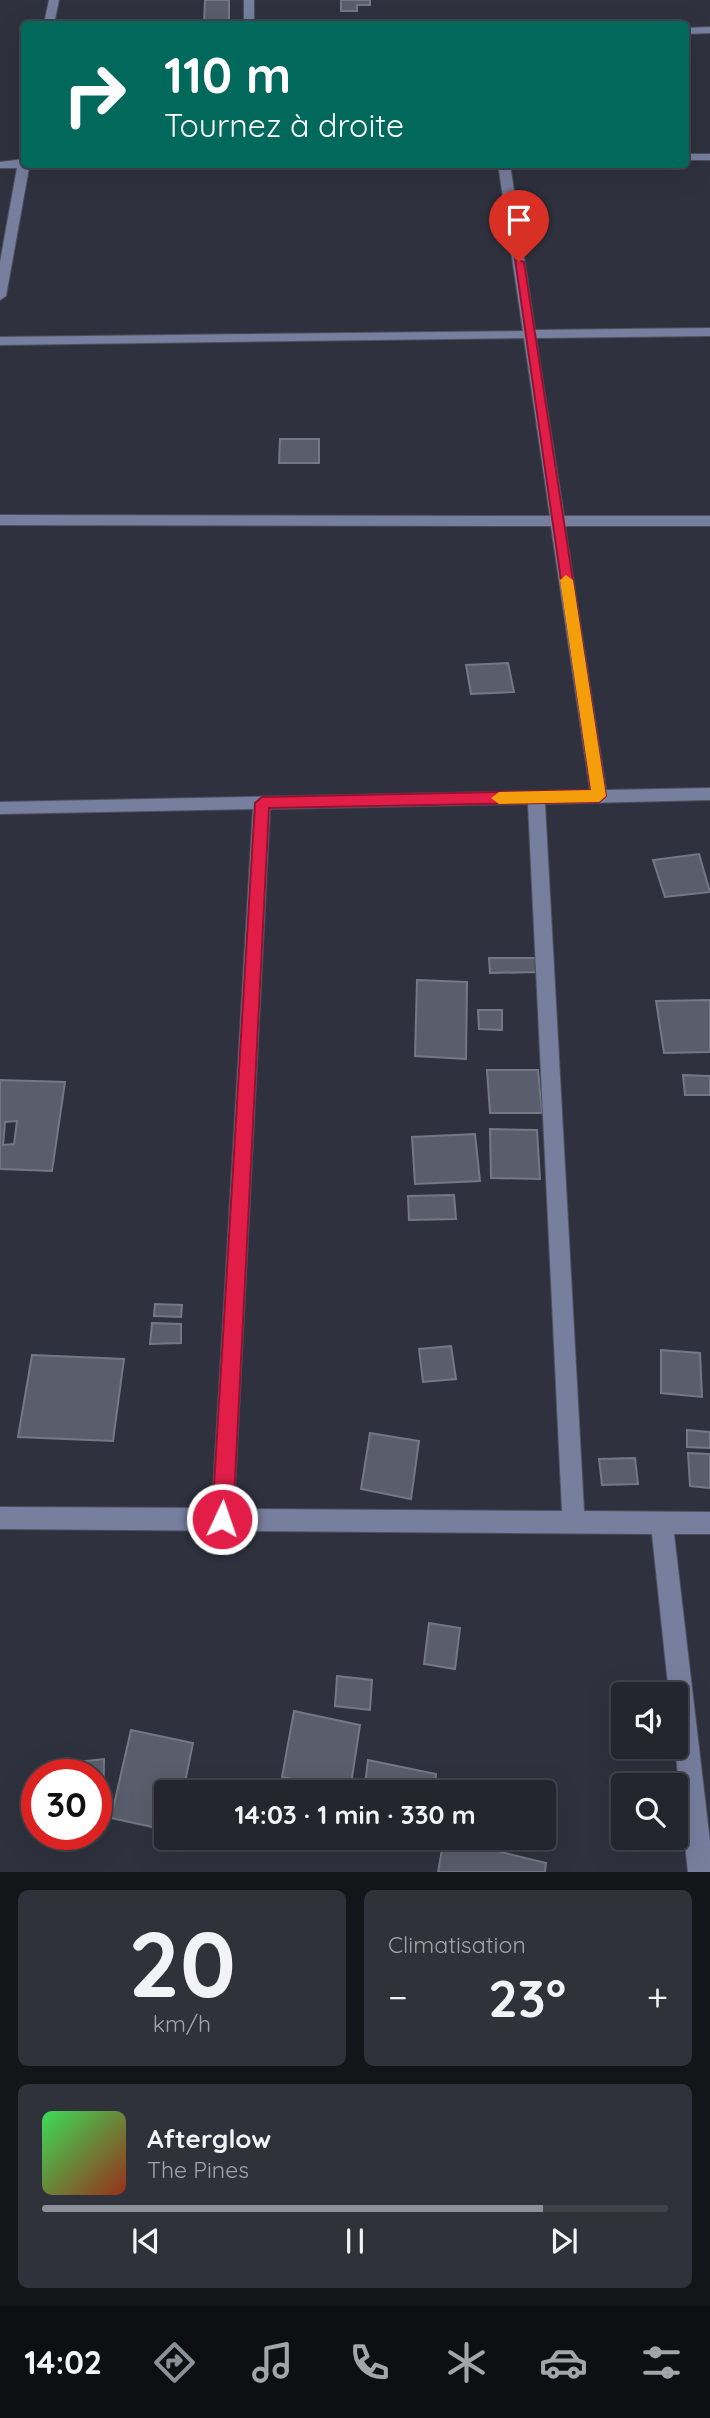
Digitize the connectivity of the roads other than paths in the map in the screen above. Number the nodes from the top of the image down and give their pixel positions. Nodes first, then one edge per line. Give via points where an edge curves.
1 (54, 0) edge
2 (249, 0) edge
3 (50, 21) edge
4 (249, 21) edge
5 (710, 30) edge
6 (689, 31) edge
7 (689, 157) edge
8 (710, 157) edge
9 (21, 163) edge
10 (0, 165) edge
11 (23, 168) edge
12 (505, 168) edge
13 (0, 296) edge
14 (710, 332) edge
15 (530, 335) junction
16 (0, 341) edge
17 (0, 520) edge
18 (557, 521) junction
19 (710, 521) edge
20 (710, 794) edge
21 (599, 796) junction
22 (536, 797) junction
23 (262, 803) junction
24 (0, 808) edge
25 (0, 1518) edge
26 (222, 1519) junction
27 (574, 1522) junction
28 (662, 1523) junction
29 (710, 1523) edge
30 (701, 1872) edge

1 - 3 street
2 - 4 street
5 - 6 street
7 - 8 street
9 - 10 street
11 - 13 street
12 - 15 street
14 - 15 street
15 - 16 street
15 - 18 street
17 - 18 street
18 - 19 street
18 - 21 street
20 - 21 street
21 - 22 street
22 - 23 street
22 - 27 street
23 - 24 street
23 - 26 street
25 - 26 street
26 - 27 street
27 - 28 street
28 - 29 street
28 - 30 street

